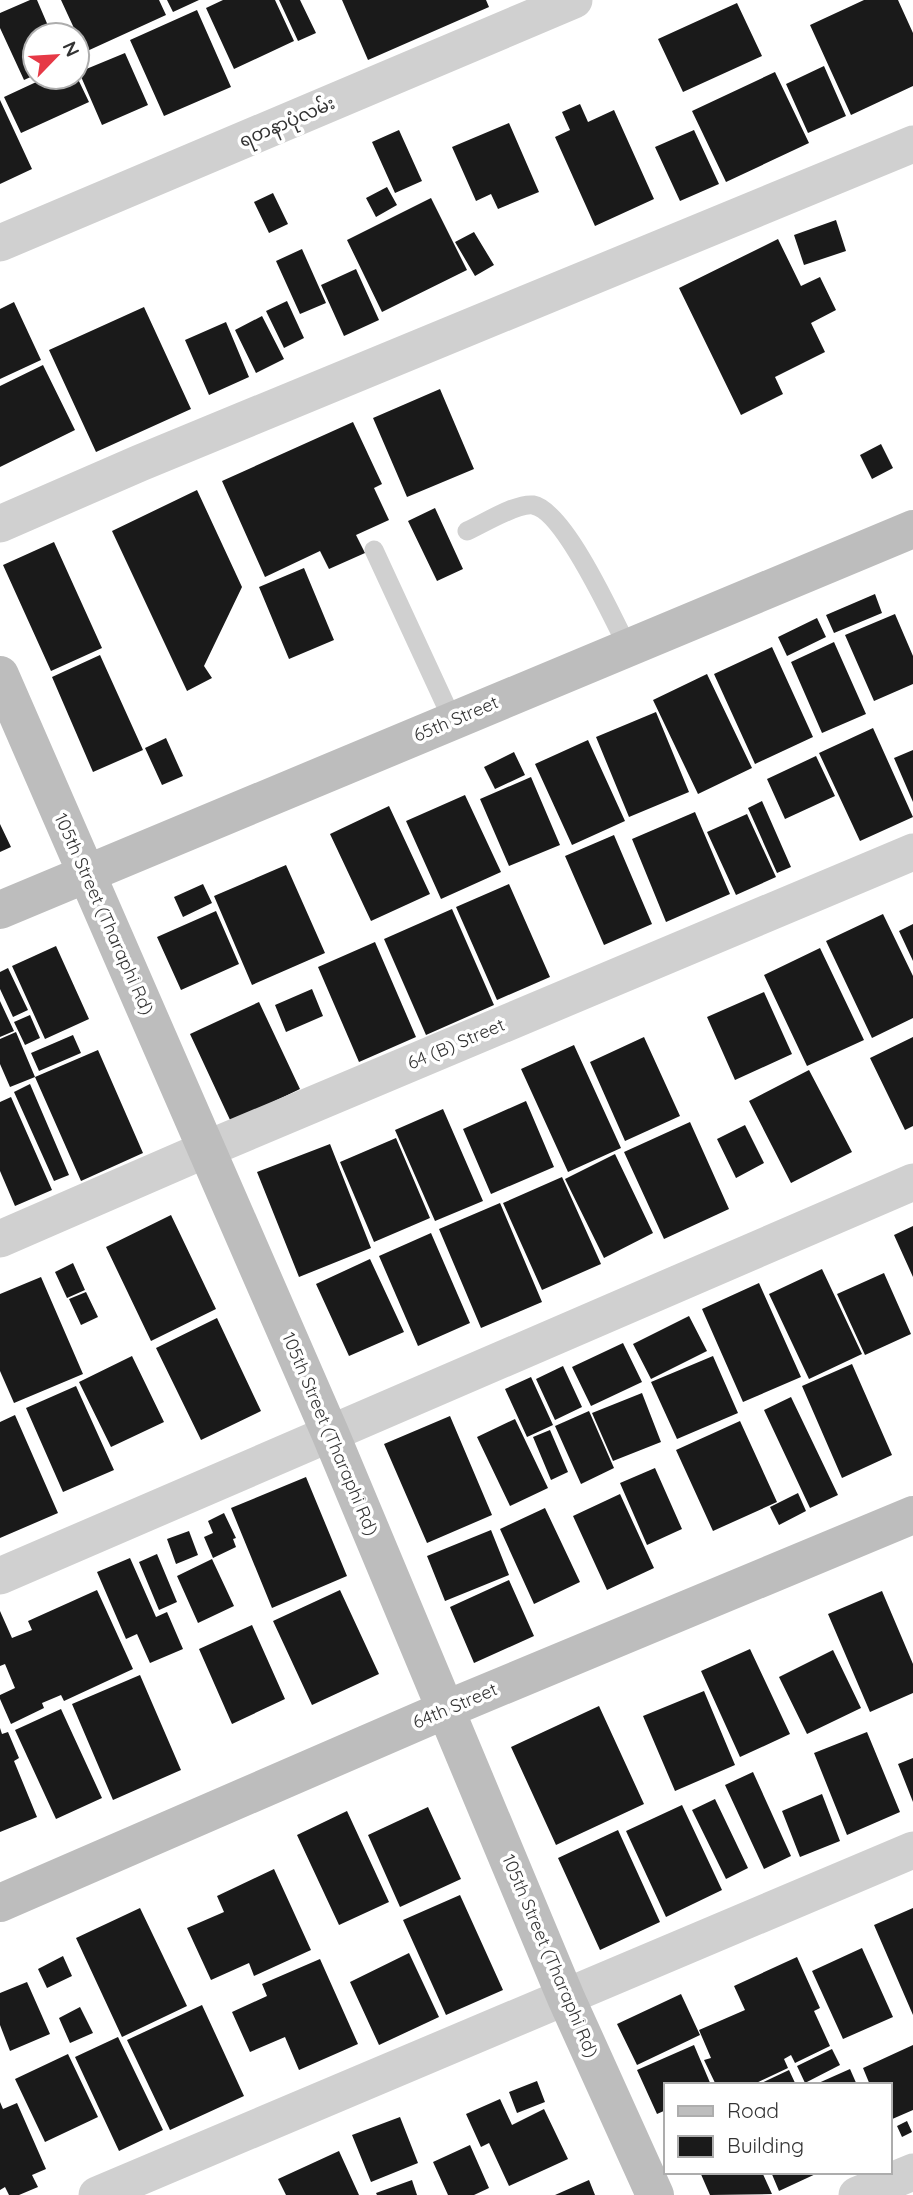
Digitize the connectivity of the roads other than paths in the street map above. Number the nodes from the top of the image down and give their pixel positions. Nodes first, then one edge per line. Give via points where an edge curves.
1 (574, 0) edge
2 (913, 144) edge
3 (0, 243) edge
4 (0, 524) edge
5 (467, 531) dead end
6 (910, 538) edge
7 (374, 550) dead end
8 (628, 648) junction
9 (0, 675) edge
10 (453, 721) junction
11 (913, 852) edge
12 (86, 873) junction
13 (0, 910) edge
14 (206, 1149) junction
15 (913, 1182) edge
16 (0, 1239) edge
17 (330, 1433) junction
18 (913, 1514) edge
19 (0, 1576) edge
20 (447, 1709) junction
21 (913, 1850) edge
22 (0, 1903) edge
23 (566, 1998) junction
24 (913, 2172) edge
25 (97, 2195) edge
26 (655, 2195) edge
27 (857, 2195) edge

1 - 3 street, ရတနာပုံလမ်း
2 - 4 street
5 - 8 lane via 523,507 533,505 551,514 570,538
6 - 8 street, 65th Street
7 - 10 lane
8 - 10 street, 65th Street
9 - 12 street, 105th Street (Tharaphi Rd)
10 - 12 street, 65th Street
11 - 14 street, 64 (B) Street
12 - 13 street, 65th Street
12 - 14 street, 105th Street (Tharaphi Rd)
14 - 16 street, 64 (B) Street
14 - 17 street, 105th Street (Tharaphi Rd)
15 - 17 street
17 - 19 street
17 - 20 street, 105th Street (Tharaphi Rd)
18 - 20 street, 64th Street
20 - 22 street, 64th Street
20 - 23 street, 105th Street (Tharaphi Rd)
21 - 23 street
23 - 25 street
23 - 26 street, 105th Street (Tharaphi Rd)
24 - 27 street

